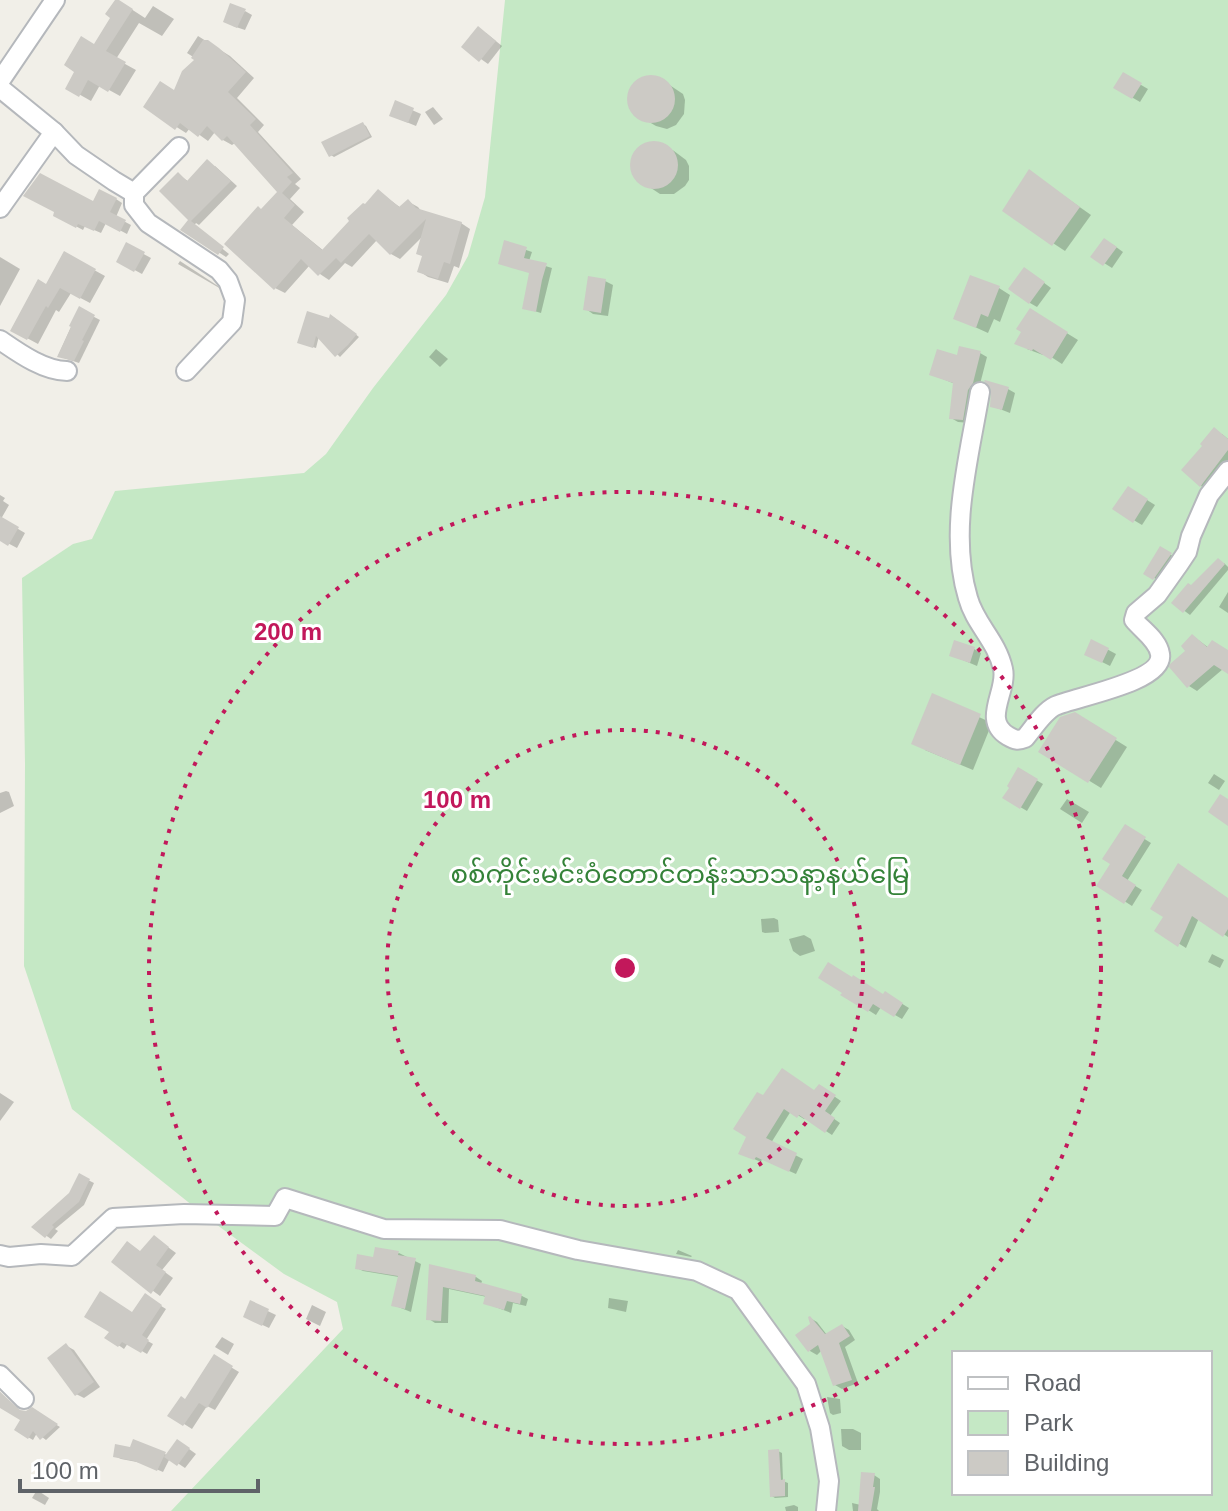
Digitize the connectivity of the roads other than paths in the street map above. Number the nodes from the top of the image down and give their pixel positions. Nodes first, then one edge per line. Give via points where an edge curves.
1 (55, 0) edge
2 (0, 81) edge
3 (0, 88) edge
4 (54, 132) junction
5 (179, 147) dead end
6 (134, 193) junction
7 (0, 208) edge
8 (0, 340) edge
9 (67, 371) dead end
10 (186, 371) dead end
11 (980, 392) dead end
12 (1228, 471) edge
13 (0, 1255) edge
14 (0, 1375) edge
15 (24, 1399) dead end
16 (826, 1511) edge

1 - 2 street
3 - 4 street
4 - 6 street via 76,155
4 - 7 street
5 - 6 street
6 - 10 street via 134,205 148,223 219,270 235,300 232,322
8 - 9 street via 19,354
11 - 12 street via 959,542 968,599 996,647 1004,673 995,717 999,729 1015,740 1025,738 1056,705 1137,679 1160,661 1156,644 1134,620 1136,613 1157,595 1187,552 1209,495
13 - 16 street via 72,1256 113,1218 275,1216 285,1198 384,1229 500,1230 697,1271 738,1290 806,1384 829,1481
14 - 15 street

